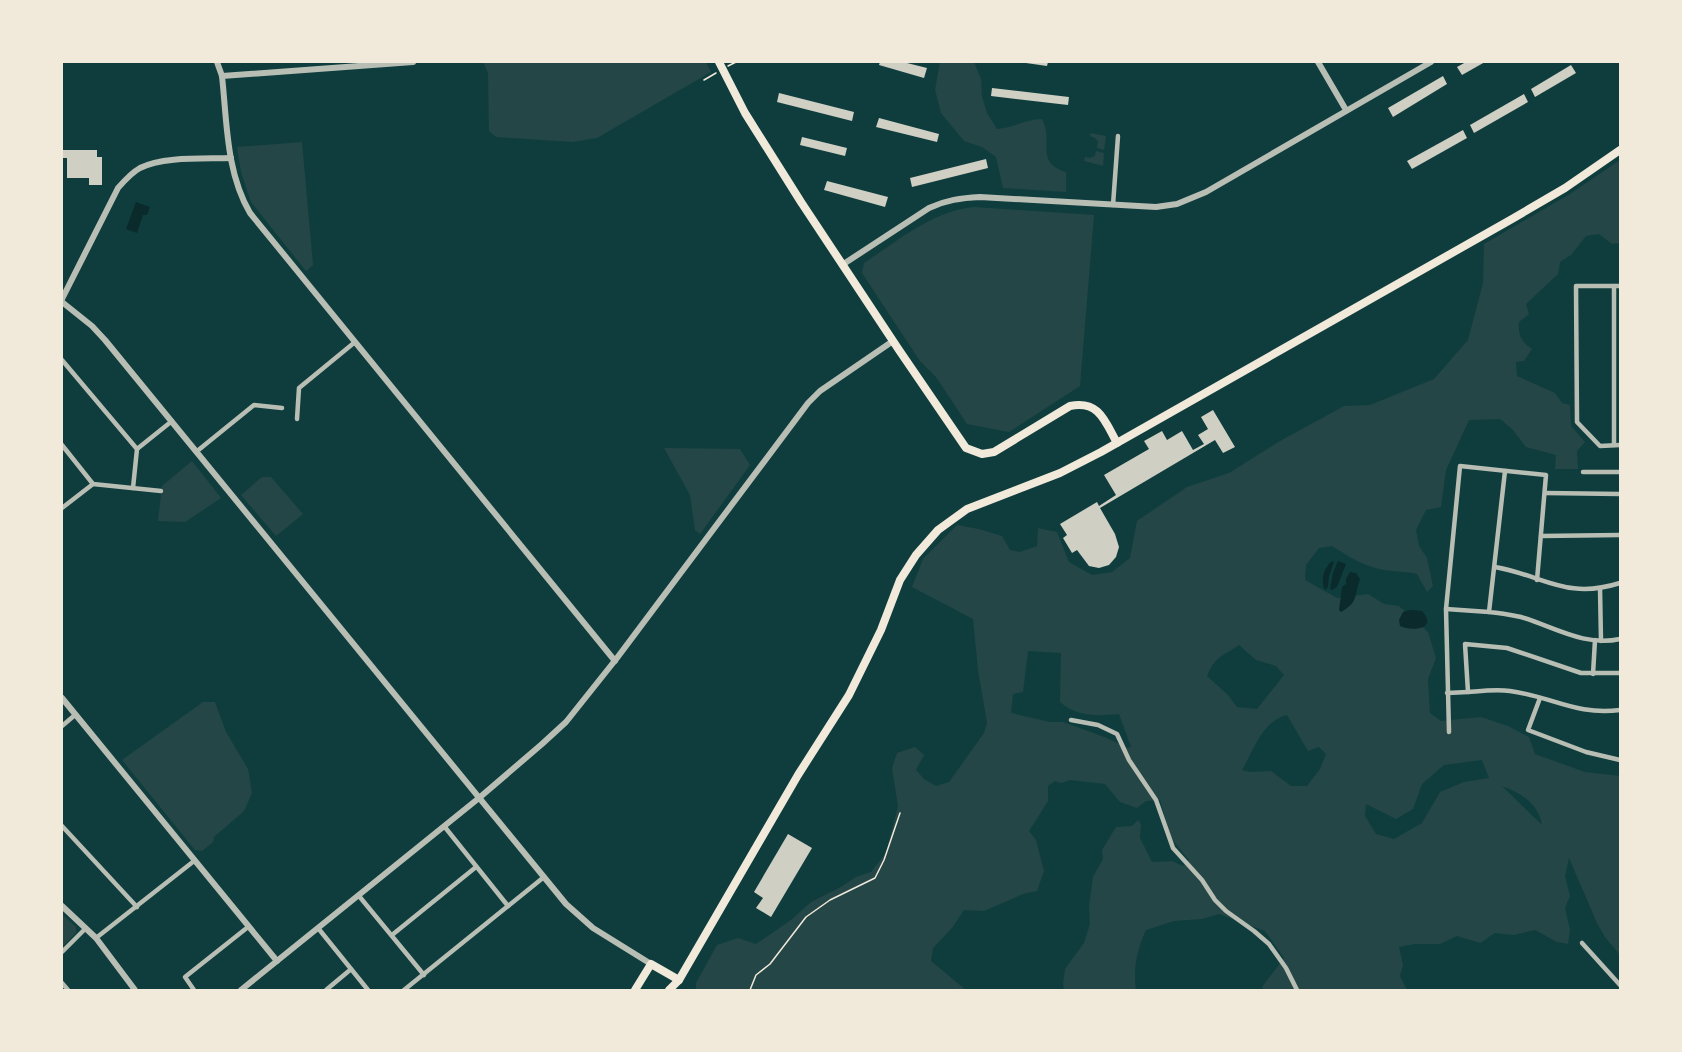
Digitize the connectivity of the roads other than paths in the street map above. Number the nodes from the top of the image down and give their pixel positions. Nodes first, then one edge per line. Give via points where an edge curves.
1 (217, 62) edge
2 (413, 62) edge
3 (719, 62) edge
4 (1318, 62) edge
5 (1431, 62) edge
6 (222, 76) junction
7 (1346, 110) junction
8 (1118, 136) dead end
9 (1620, 150) edge
10 (231, 158) junction
11 (1113, 205) junction
12 (842, 265) junction
13 (1617, 286) edge
14 (62, 300) edge
15 (893, 341) junction
16 (356, 342) junction
17 (62, 360) edge
18 (282, 408) dead end
19 (297, 420) dead end
20 (172, 422) junction
21 (1118, 442) junction
22 (62, 445) edge
23 (1614, 445) junction
24 (1620, 445) edge
25 (137, 449) junction
26 (196, 452) junction
27 (1505, 471) junction
28 (1582, 472) dead end
29 (1620, 472) edge
30 (93, 484) junction
31 (133, 488) junction
32 (161, 491) dead end
33 (1545, 493) junction
34 (1620, 494) edge
35 (62, 508) edge
36 (1620, 535) edge
37 (1541, 536) junction
38 (1495, 567) junction
39 (1537, 580) junction
40 (1620, 583) edge
41 (1600, 588) junction
42 (1446, 609) junction
43 (1489, 612) junction
44 (1620, 639) edge
45 (1598, 641) junction
46 (615, 661) junction
47 (1620, 673) edge
48 (1593, 674) junction
49 (1468, 692) junction
50 (1447, 693) junction
51 (62, 698) edge
52 (1540, 698) junction
53 (1620, 710) edge
54 (75, 715) junction
55 (1071, 720) dead end
56 (62, 726) edge
57 (1449, 732) dead end
58 (1620, 760) edge
59 (479, 798) junction
60 (62, 826) edge
61 (444, 826) junction
62 (194, 861) junction
63 (476, 867) junction
64 (544, 877) junction
65 (359, 896) junction
66 (62, 906) edge
67 (508, 906) junction
68 (136, 907) junction
69 (248, 927) junction
70 (86, 928) junction
71 (318, 928) junction
72 (392, 935) junction
73 (96, 938) junction
74 (1582, 943) dead end
75 (62, 952) edge
76 (277, 961) junction
77 (651, 964) junction
78 (350, 970) junction
79 (424, 975) junction
80 (679, 980) junction
81 (62, 983) edge
82 (1620, 985) edge
83 (68, 990) edge
84 (135, 990) edge
85 (194, 990) edge
86 (241, 990) edge
87 (326, 990) edge
88 (368, 990) edge
89 (404, 990) edge
90 (635, 990) edge
91 (669, 990) edge
92 (676, 990) edge
93 (1297, 990) edge

1 - 6 street
2 - 6 street
3 - 12 main road via 745,113
4 - 7 street
5 - 7 street
6 - 10 street
7 - 11 street via 1195,198 1166,206
8 - 11 street
9 - 21 main road via 1512,219
10 - 14 street via 164,162 128,176 118,188
10 - 16 street via 236,182 250,213
11 - 12 street via 960,198 929,208
12 - 15 main road
13 - 23 street
13 - 23 street via 1576,285 1577,422 1600,446
14 - 20 street via 92,326
15 - 21 main road via 959,440 974,453 994,452 1079,404 1095,408
15 - 46 street via 808,403
16 - 19 street via 299,388
16 - 46 street
17 - 25 street
18 - 26 street via 254,405
20 - 25 street
20 - 26 street
21 - 80 main road via 1060,473 967,509 938,530 921,549 900,580 882,630 849,695
22 - 30 street
23 - 24 street
25 - 31 street
26 - 59 street
27 - 33 street via 1546,475
27 - 38 street
27 - 42 street via 1460,466
28 - 29 street
30 - 31 street
30 - 35 street
31 - 32 street
33 - 34 street
33 - 37 street
36 - 37 street
37 - 39 street
38 - 39 street
38 - 43 street
39 - 41 street via 1581,590
40 - 41 street
41 - 45 street
42 - 43 street
42 - 50 street
43 - 45 street
44 - 45 street
45 - 48 street
46 - 59 street via 566,722
47 - 48 street
48 - 49 street via 1507,648 1466,644
49 - 50 street
49 - 52 street via 1509,691
50 - 57 street
51 - 54 street
52 - 53 street via 1576,710
52 - 58 street via 1528,730
54 - 56 street
54 - 62 street
55 - 93 street via 1098,725 1117,734 1156,800 1173,848 1226,911 1269,944
59 - 61 street
59 - 64 street
60 - 68 street
61 - 63 street
61 - 65 street
62 - 68 street
62 - 69 street
63 - 67 street
63 - 72 street
64 - 67 street
64 - 77 street via 593,928
65 - 71 street
65 - 72 street
66 - 70 street
67 - 79 street
68 - 73 street
69 - 76 street
69 - 85 street via 185,977
70 - 73 street
70 - 75 street
71 - 76 street
71 - 78 street
72 - 79 street
73 - 84 street
74 - 82 street
76 - 86 street
77 - 80 main road
77 - 90 main road
78 - 87 street
78 - 88 street
79 - 89 street
80 - 91 main road
80 - 92 main road
81 - 83 street

